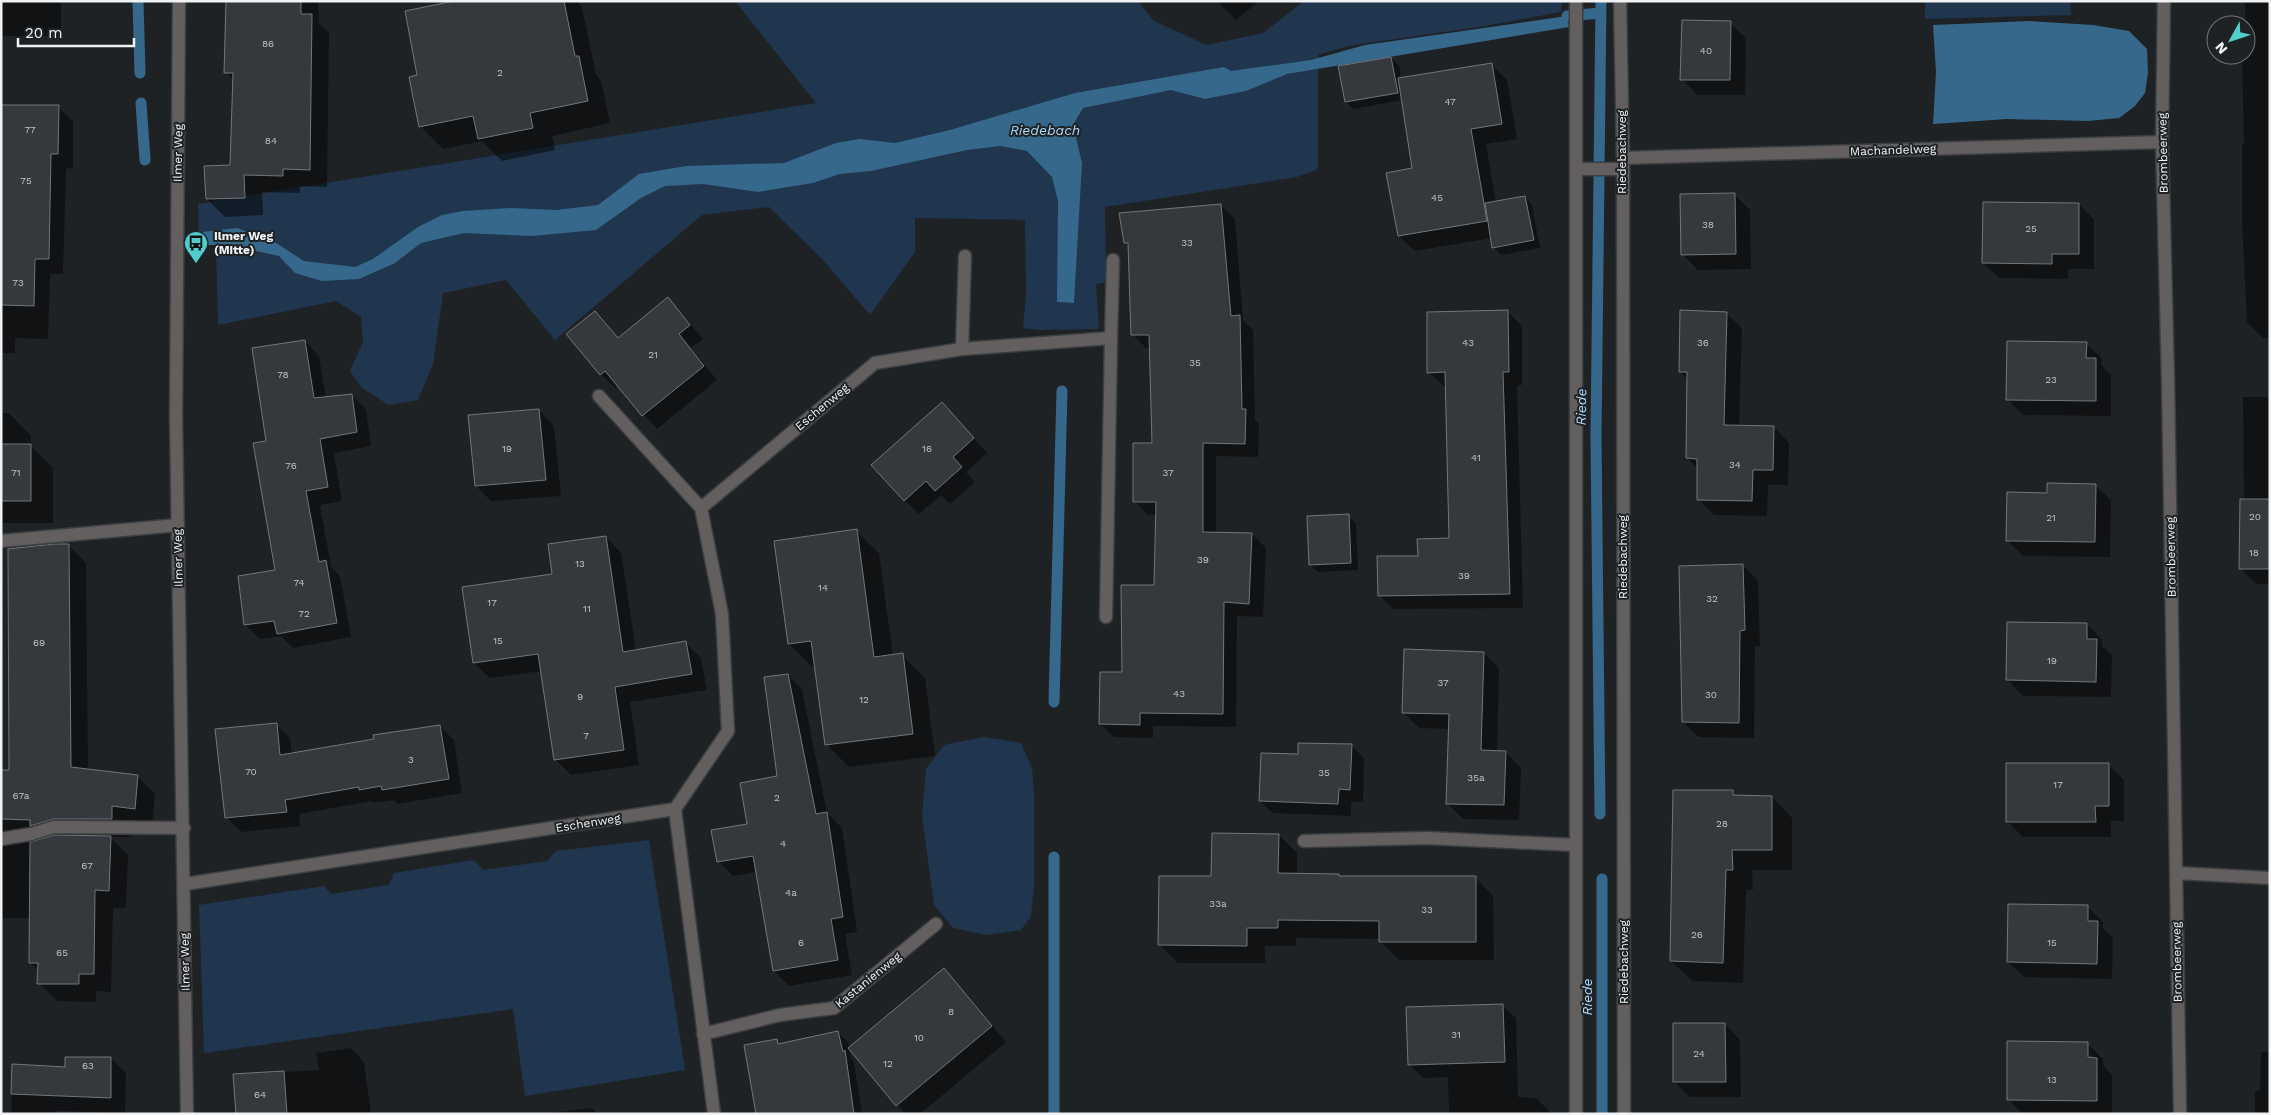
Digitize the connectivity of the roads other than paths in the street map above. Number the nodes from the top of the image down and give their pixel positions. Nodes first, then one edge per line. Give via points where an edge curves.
1 (179, 1) edge
2 (1576, 1) edge
3 (1620, 1) edge
4 (2164, 1) edge
5 (2162, 142) junction
6 (1620, 165) junction
7 (1579, 169) junction
8 (965, 256) dead end
9 (1112, 260) dead end
10 (1111, 338) junction
11 (962, 348) junction
12 (599, 396) dead end
13 (701, 508) junction
14 (178, 525) junction
15 (1, 541) edge
16 (1106, 617) dead end
17 (675, 809) junction
18 (184, 828) junction
19 (1, 839) edge
20 (1304, 841) dead end
21 (1575, 845) junction
22 (2177, 873) junction
23 (2270, 878) edge
24 (185, 884) junction
25 (936, 924) dead end
26 (703, 1034) junction
27 (187, 1114) edge
28 (714, 1114) edge
29 (1576, 1114) edge
30 (1624, 1114) edge
31 (2180, 1114) edge

1 - 14 street, Ilmer Weg
2 - 7 street
3 - 6 street, Riedebachweg
4 - 5 street, Brombeerweg
5 - 6 street, Machandelweg
5 - 22 street, Brombeerweg
6 - 7 street, Machandelweg
6 - 30 street, Riedebachweg
7 - 21 street
8 - 11 street
9 - 10 street
10 - 11 street, Eschenweg
10 - 16 street
11 - 13 street, Eschenweg via 875,364
12 - 13 street
13 - 17 street via 722,614 728,731
14 - 15 street
14 - 18 street, Ilmer Weg
17 - 24 street, Eschenweg
17 - 26 street
18 - 19 street via 54,827
18 - 24 street, Ilmer Weg
20 - 21 street via 1436,838
21 - 29 street
22 - 23 street
22 - 31 street, Brombeerweg
24 - 27 street, Ilmer Weg
25 - 26 street, Kastanienweg via 834,1008 780,1014
26 - 28 street

